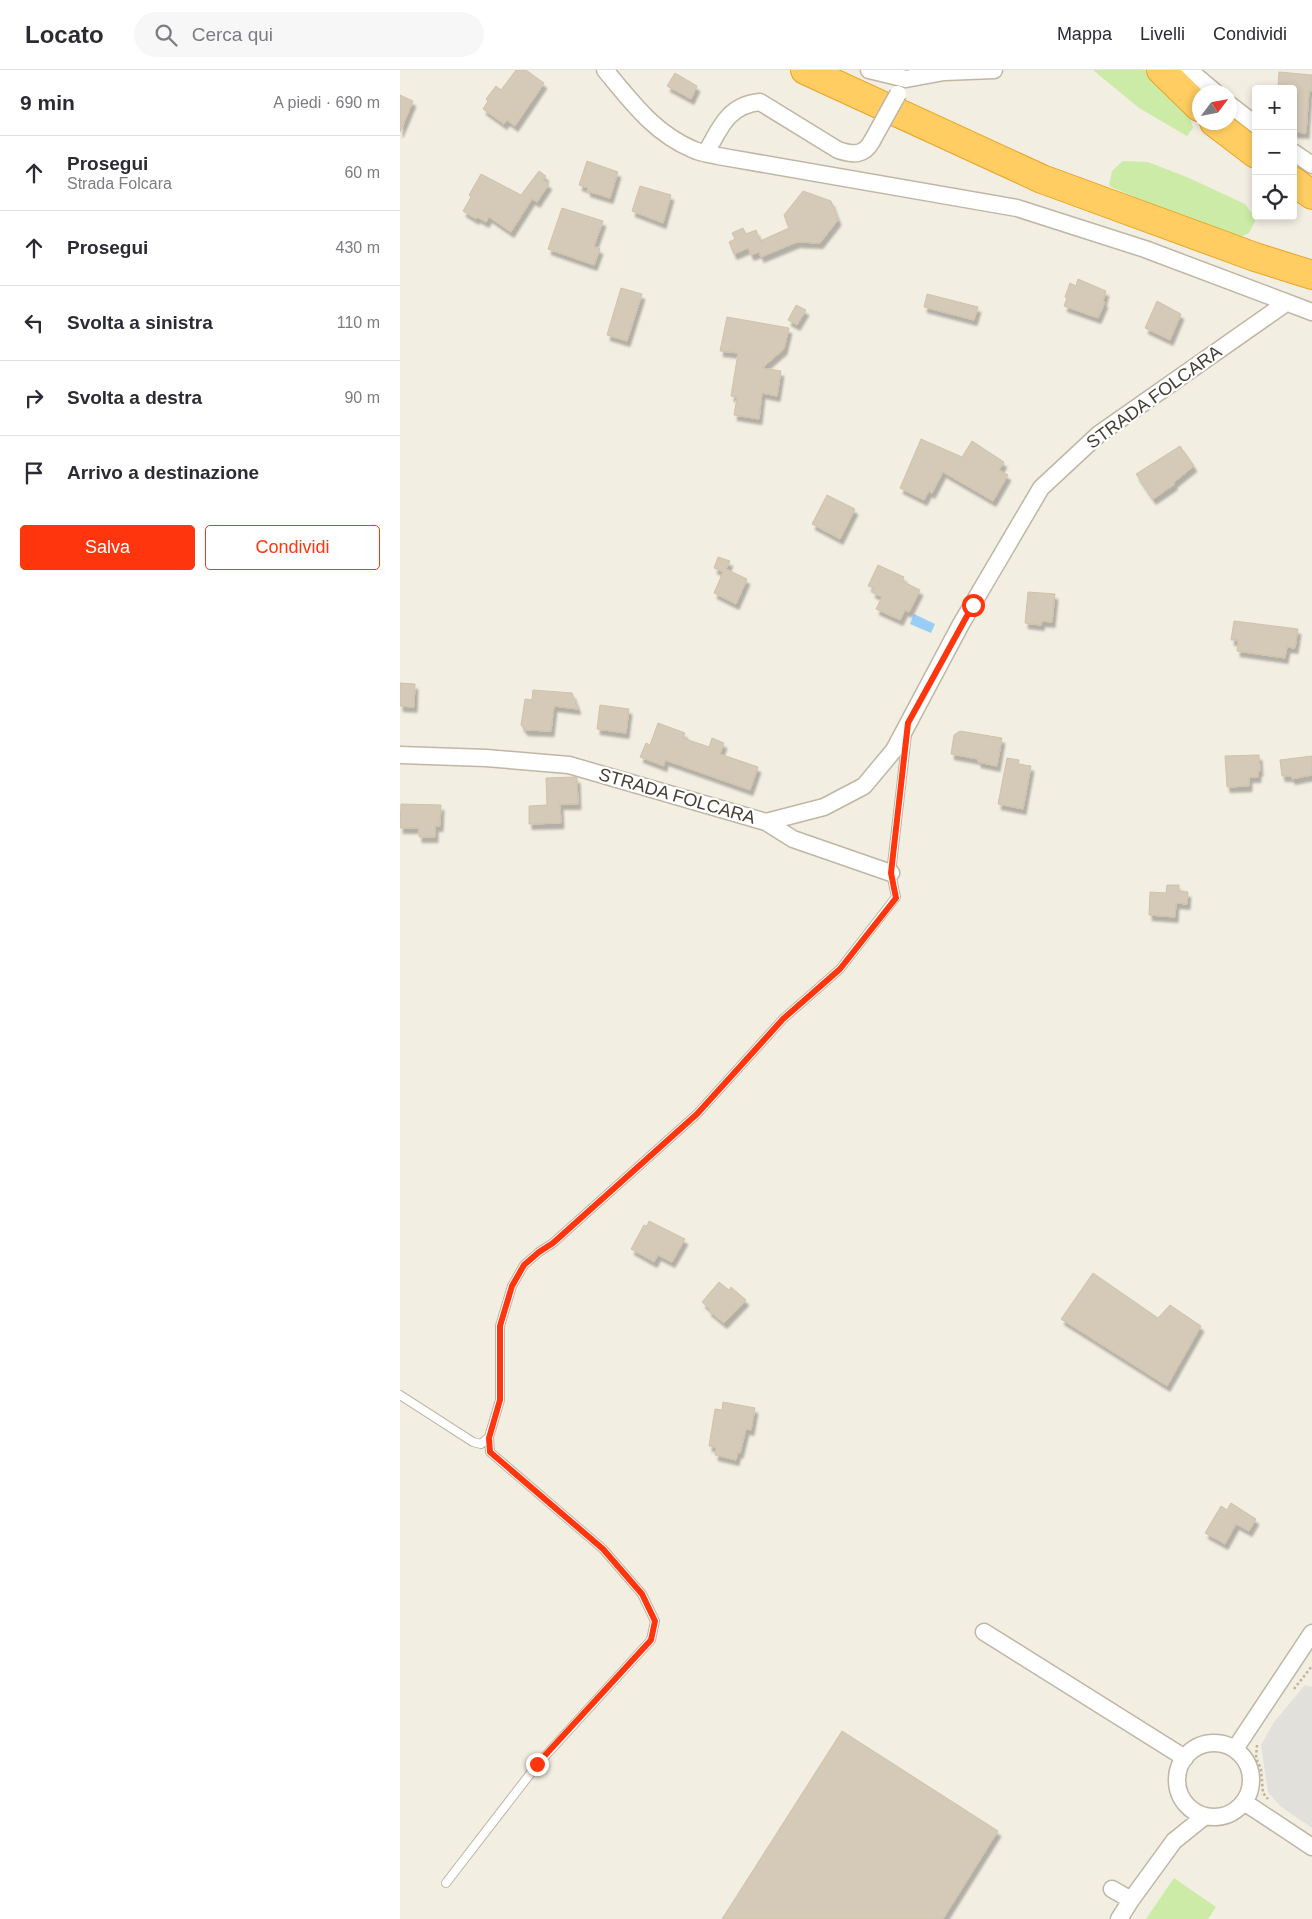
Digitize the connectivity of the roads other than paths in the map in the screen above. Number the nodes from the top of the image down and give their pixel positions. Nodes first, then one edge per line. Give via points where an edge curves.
1 (605, 70) edge
2 (804, 70) edge
3 (869, 70) edge
4 (994, 70) edge
5 (1161, 70) edge
6 (906, 79) junction
7 (1192, 91) edge
8 (1237, 110) edge
9 (1252, 122) edge
10 (1237, 128) edge
11 (1224, 130) edge
12 (1252, 138) edge
13 (1252, 151) edge
14 (706, 153) junction
15 (1297, 155) edge
16 (1312, 165) edge
17 (1297, 171) edge
18 (1312, 181) edge
19 (1297, 184) edge
20 (1312, 195) edge
21 (1312, 275) edge
22 (1286, 303) junction
23 (1312, 312) edge
24 (908, 723) junction
25 (400, 755) edge
26 (766, 822) junction
27 (891, 873) junction
28 (400, 1395) edge
29 (489, 1438) junction
30 (984, 1632) dead end
31 (1312, 1633) edge
32 (1235, 1749) junction
33 (1184, 1758) junction
34 (1244, 1802) junction
35 (1186, 1804) junction
36 (1205, 1816) junction
37 (1174, 1841) junction
38 (1312, 1847) edge
39 (446, 1883) dead end
40 (1112, 1889) dead end
41 (1131, 1900) junction
42 (1119, 1919) edge

1 - 14 street via 644,117 662,132 693,150
2 - 21 highway via 1042,179
3 - 6 street
4 - 6 street via 944,72
5 - 7 highway
6 - 14 street, bridge via 869,146 861,153 852,155 838,150 760,102 737,108 726,118
8 - 9 street
10 - 12 highway
11 - 13 highway
14 - 22 street via 1017,208 1145,248
15 - 16 street
17 - 18 highway
19 - 20 highway
22 - 23 street
22 - 24 street, STRADA FOLCARA via 1099,434 1042,488 961,624
24 - 26 street, STRADA FOLCARA via 894,750 864,786 824,807
24 - 27 lane
25 - 26 street, STRADA FOLCARA via 569,765
26 - 27 street via 792,839
27 - 29 lane via 896,898 840,969 783,1019 697,1114 524,1265 512,1286 500,1326 500,1400
28 - 29 lane via 473,1442 481,1444
29 - 39 lane via 490,1452 603,1549 642,1594 655,1621 651,1640 537,1764
30 - 33 street
31 - 32 street
32 - 33 street via 1224,1744 1208,1744 1192,1750
32 - 34 street via 1251,1774 1252,1784
33 - 35 street via 1177,1781
34 - 36 street via 1227,1815
34 - 38 street
35 - 36 street
35 - 37 street
36 - 37 street
37 - 41 street
40 - 41 street
41 - 42 street

